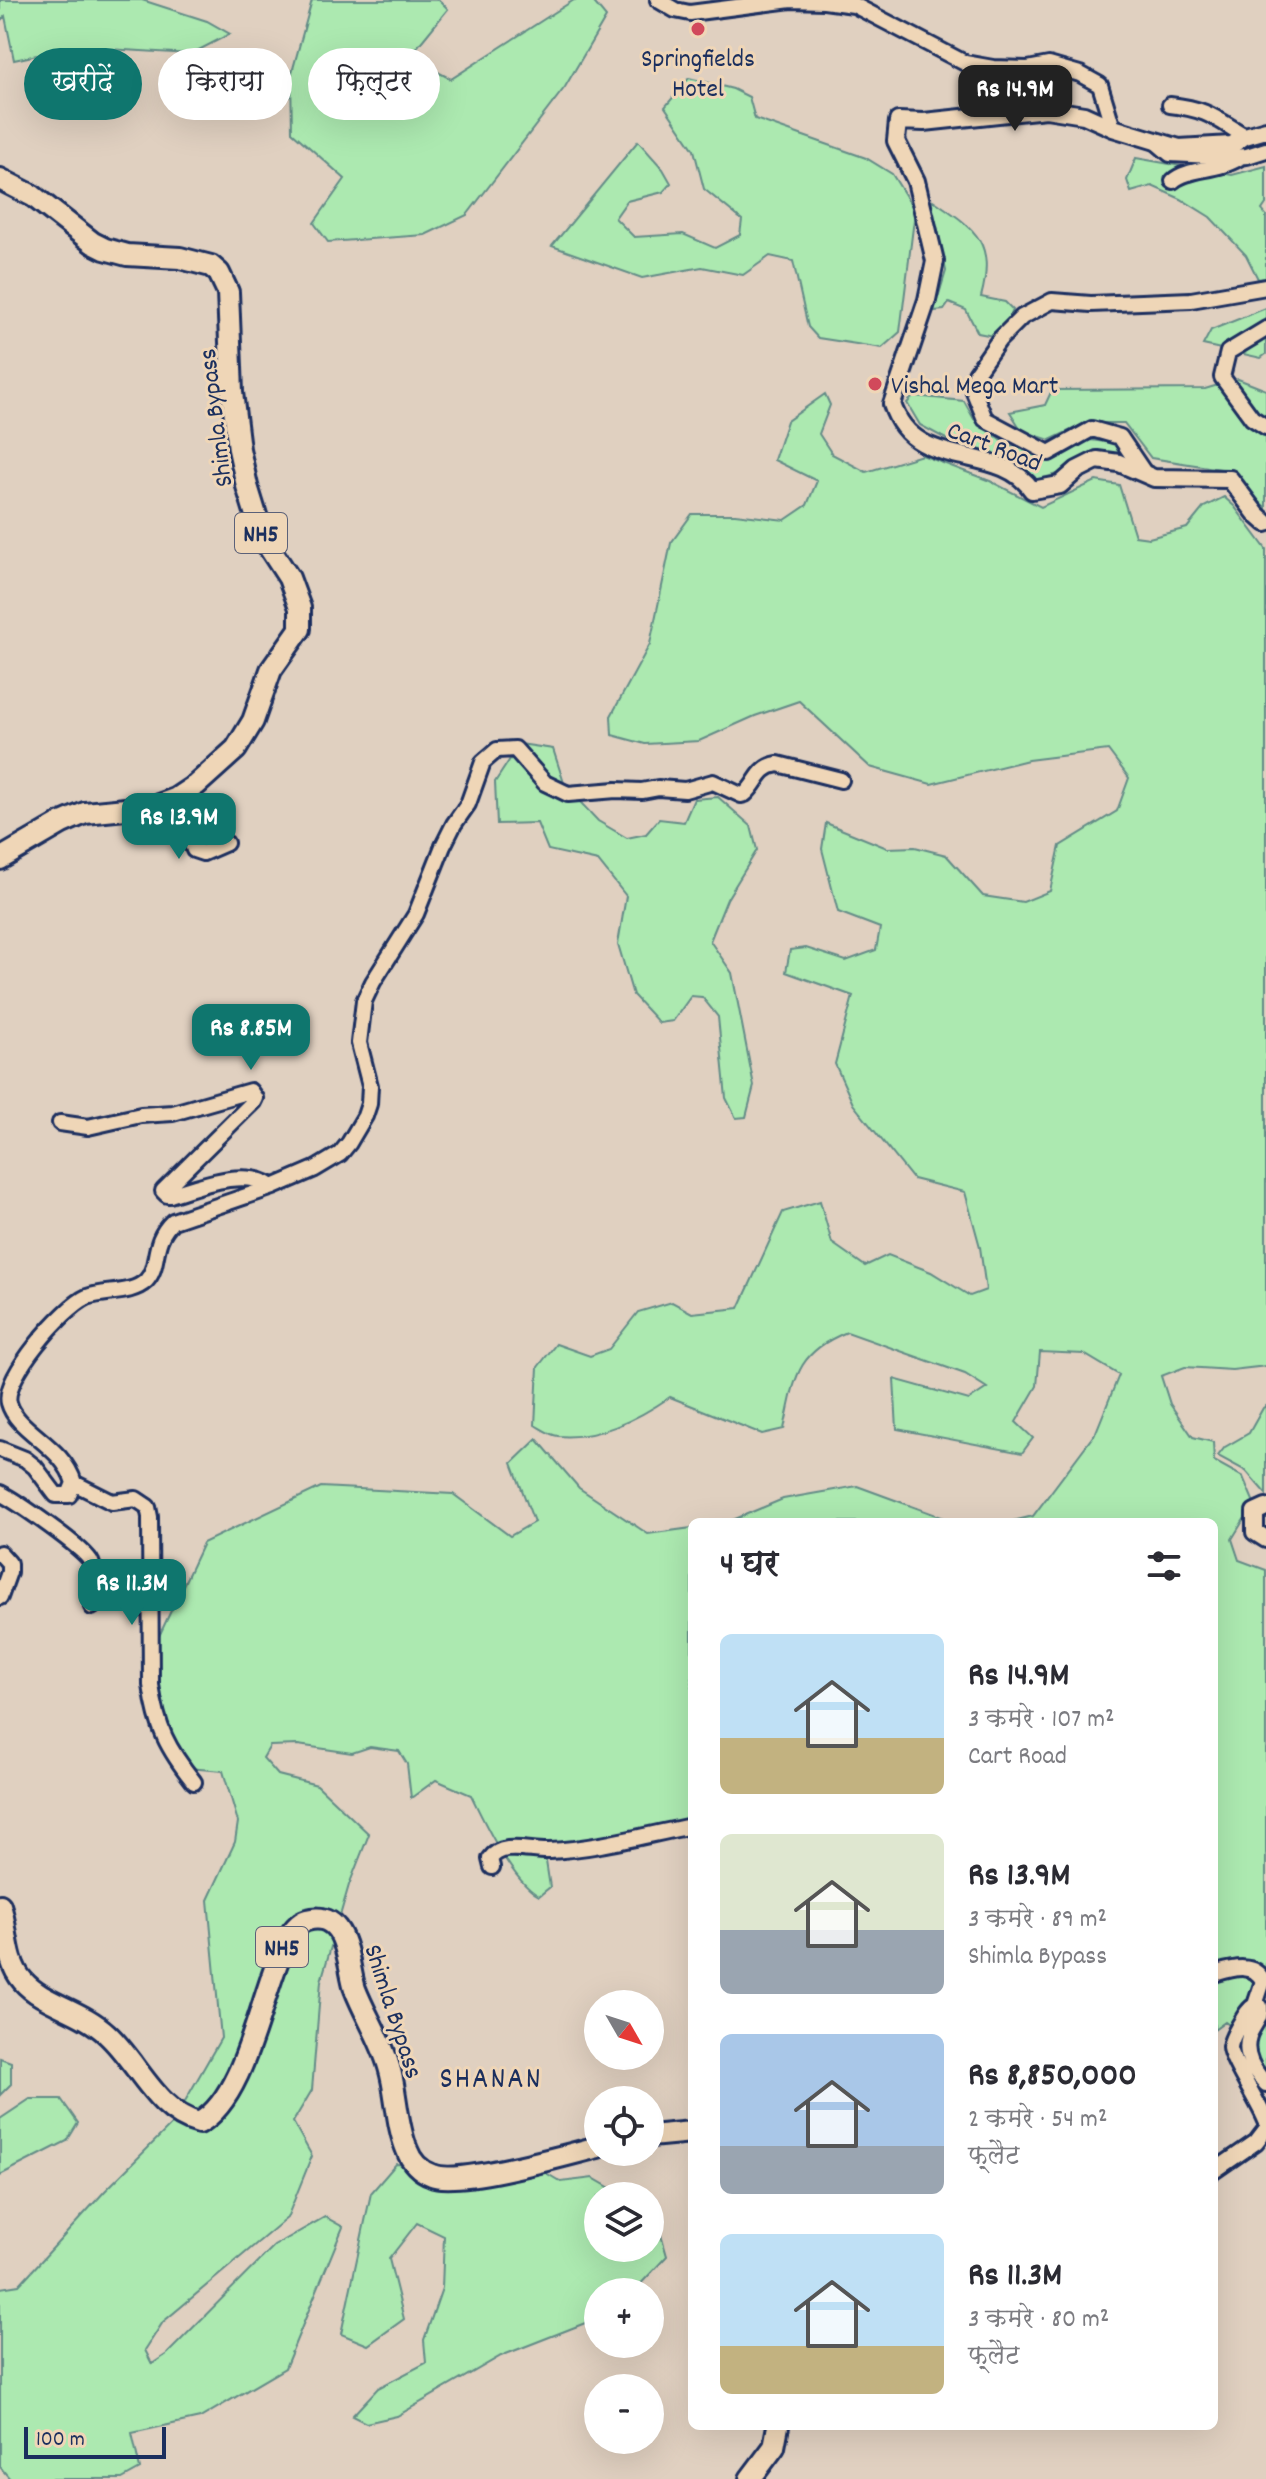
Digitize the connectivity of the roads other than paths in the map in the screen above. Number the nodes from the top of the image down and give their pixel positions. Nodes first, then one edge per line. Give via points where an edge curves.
1 (658, 0) edge
2 (1170, 105) dead end
3 (1113, 128) junction
4 (1266, 130) edge
5 (1245, 136) junction
6 (1156, 142) junction
7 (1266, 150) edge
8 (1241, 157) junction
9 (0, 179) edge
10 (1173, 181) dead end
11 (1266, 287) edge
12 (1266, 329) edge
13 (1266, 427) edge
14 (1145, 474) junction
15 (1266, 523) edge
16 (841, 780) dead end
17 (175, 799) junction
18 (226, 843) dead end
19 (0, 859) edge
20 (60, 1123) dead end
21 (273, 1187) junction
22 (0, 1449) edge
23 (74, 1483) junction
24 (2, 1492) edge
25 (1266, 1507) edge
26 (1266, 1539) edge
27 (0, 1553) edge
28 (0, 1597) edge
29 (92, 1607) dead end
30 (194, 1782) dead end
31 (688, 1827) edge
32 (492, 1867) dead end
33 (0, 1905) edge
34 (1218, 1973) edge
35 (1255, 2005) junction
36 (1266, 2084) edge
37 (1266, 2121) edge
38 (1266, 2129) edge
39 (688, 2132) edge
40 (664, 2135) edge
41 (584, 2150) edge
42 (1218, 2168) edge
43 (777, 2430) edge
44 (750, 2479) edge

1 - 3 street via 690,13 791,0 854,5 965,63 1028,69 1049,65 1080,74 1100,85
2 - 5 street via 1210,113
3 - 6 main road, Cart Road
3 - 14 main road, Cart Road via 1084,115 1046,109 898,121 896,141 916,181 935,261 892,404 897,421 918,443 995,465 1025,480 1032,490 1060,485 1097,460
4 - 5 main road, Cart Road
5 - 6 main road, Cart Road via 1232,145 1179,148
6 - 8 street via 1170,154
7 - 8 street
8 - 10 street
9 - 17 highway, Shimla Bypass / NH5 via 33,196 105,249 211,266 228,292 239,449 263,538 295,591 300,629 271,670 253,721 236,749
11 - 14 street via 1191,300 1052,301 1022,317 976,373 974,392 985,419 1049,453 1092,429 1120,437
12 - 13 street via 1228,352 1222,377 1252,418
14 - 15 main road, Cart Road via 1230,479
16 - 21 street via 778,764 760,772 741,795 713,782 685,790 568,794 545,783 515,749 489,754 416,914 364,1001 359,1043 370,1086 365,1116 340,1154
17 - 18 street via 194,850 203,853
17 - 19 highway, Shimla Bypass / NH5 via 85,813
20 - 21 street via 88,1127 173,1113 250,1091 255,1098 248,1108 163,1191 170,1195 250,1178
21 - 23 street via 173,1221 157,1242 145,1282 84,1298 39,1342 16,1374 8,1401 15,1415 62,1458
22 - 23 street via 35,1467 56,1495 69,1495
23 - 30 street via 112,1502 136,1499 148,1507 154,1710 171,1753
24 - 29 street via 91,1561
25 - 26 main road via 1255,1512 1255,1532
27 - 28 street via 9,1572
31 - 32 street via 565,1850 503,1848 490,1859
33 - 41 highway, Shimla Bypass / NH5 via 11,1961 22,1981 93,2021 183,2119 199,2123 213,2115 247,2056 288,1935 304,1920 320,1919 334,1925 345,1941 356,1991 389,2067 407,2150 418,2167 434,2176 454,2177
34 - 35 street via 1234,1968 1260,1974 1263,1981
35 - 36 street via 1261,2015 1247,2051
35 - 37 street via 1230,2047
38 - 42 street via 1263,2137
39 - 40 highway
43 - 44 highway via 774,2447

